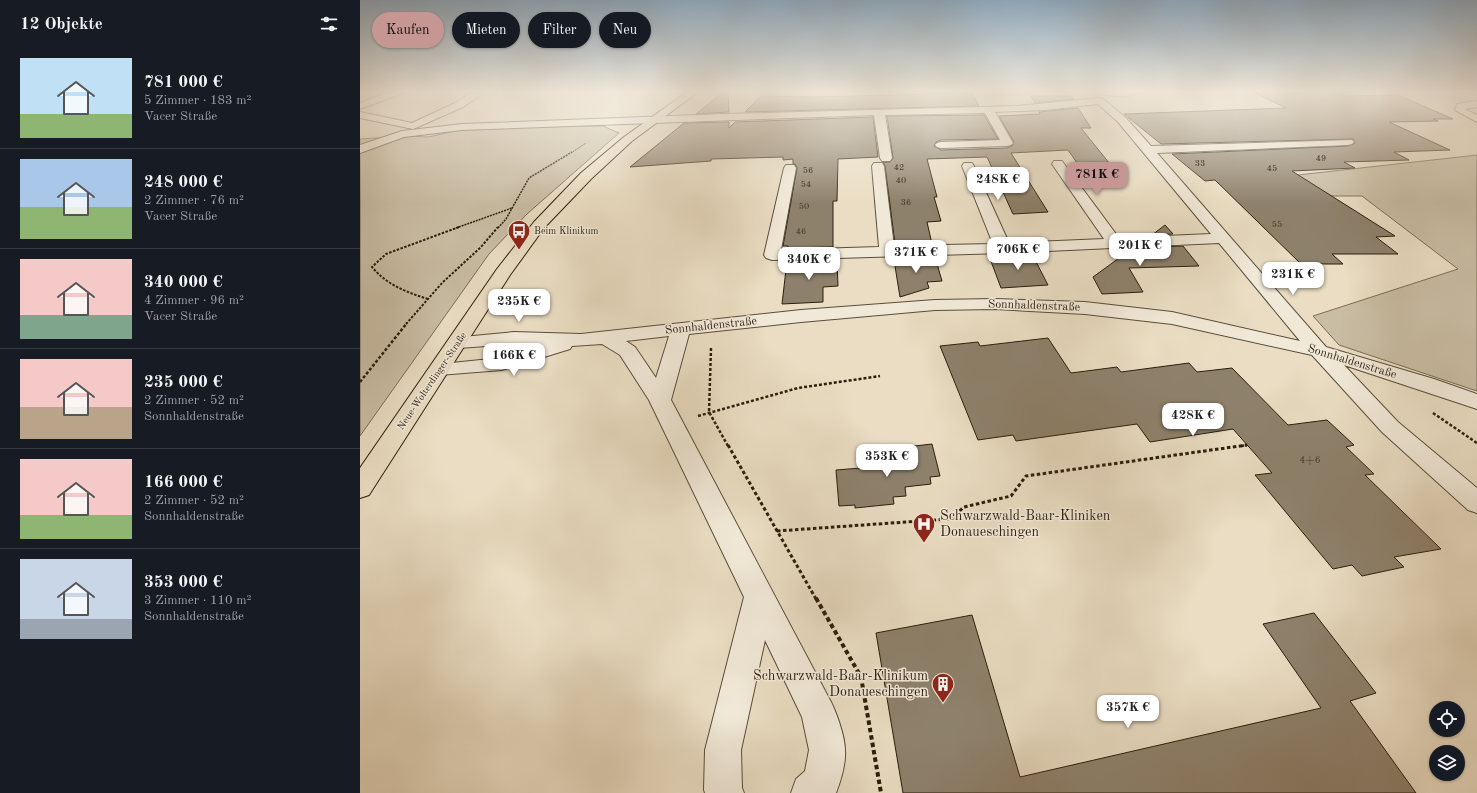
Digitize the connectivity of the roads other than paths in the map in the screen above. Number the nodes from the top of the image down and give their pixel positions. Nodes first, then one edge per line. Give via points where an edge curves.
1 (409, 129) edge
2 (445, 129) edge
3 (642, 129) edge
4 (880, 129) edge
5 (999, 129) edge
6 (1130, 129) edge
7 (402, 134) junction
8 (1348, 142) dead end
9 (941, 144) dead end
10 (360, 149) edge
11 (1147, 150) junction
12 (1058, 164) dead end
13 (968, 166) dead end
14 (790, 168) dead end
15 (1224, 238) junction
16 (1115, 243) junction
17 (1003, 248) junction
18 (887, 251) junction
19 (680, 330) junction
20 (607, 338) junction
21 (581, 340) junction
22 (459, 342) junction
23 (1319, 351) junction
24 (439, 369) junction
25 (660, 400) junction
26 (1477, 402) edge
27 (360, 488) edge
28 (1477, 503) edge
29 (759, 598) junction
30 (725, 793) edge
31 (810, 793) edge

1 - 7 street
2 - 7 street
3 - 22 main road, Neue-Wolterdinger-Straße via 586,176 539,225
4 - 18 street
5 - 9 street via 1007,143
6 - 11 street
7 - 10 street
8 - 11 street
11 - 15 street
12 - 16 street
13 - 17 street
14 - 18 street via 772,255
15 - 16 street
15 - 23 street
16 - 17 street
17 - 18 street
19 - 20 street, Sonnhaldenstraße
19 - 23 street, Sonnhaldenstraße via 801,316 928,306 995,304 1085,308 1172,318
19 - 25 street
20 - 21 street, Sonnhaldenstraße
20 - 25 street via 628,351
21 - 22 street, Sonnhaldenstraße via 514,338
21 - 24 street, Sonnhaldenstraße via 502,364
22 - 24 main road, Neue-Wolterdinger-Straße
23 - 26 street, Sonnhaldenstraße
23 - 28 street via 1390,427
24 - 27 main road, Neue-Wolterdinger-Straße
25 - 29 street
29 - 30 street via 723,750
29 - 31 street via 819,714 827,750 822,781

